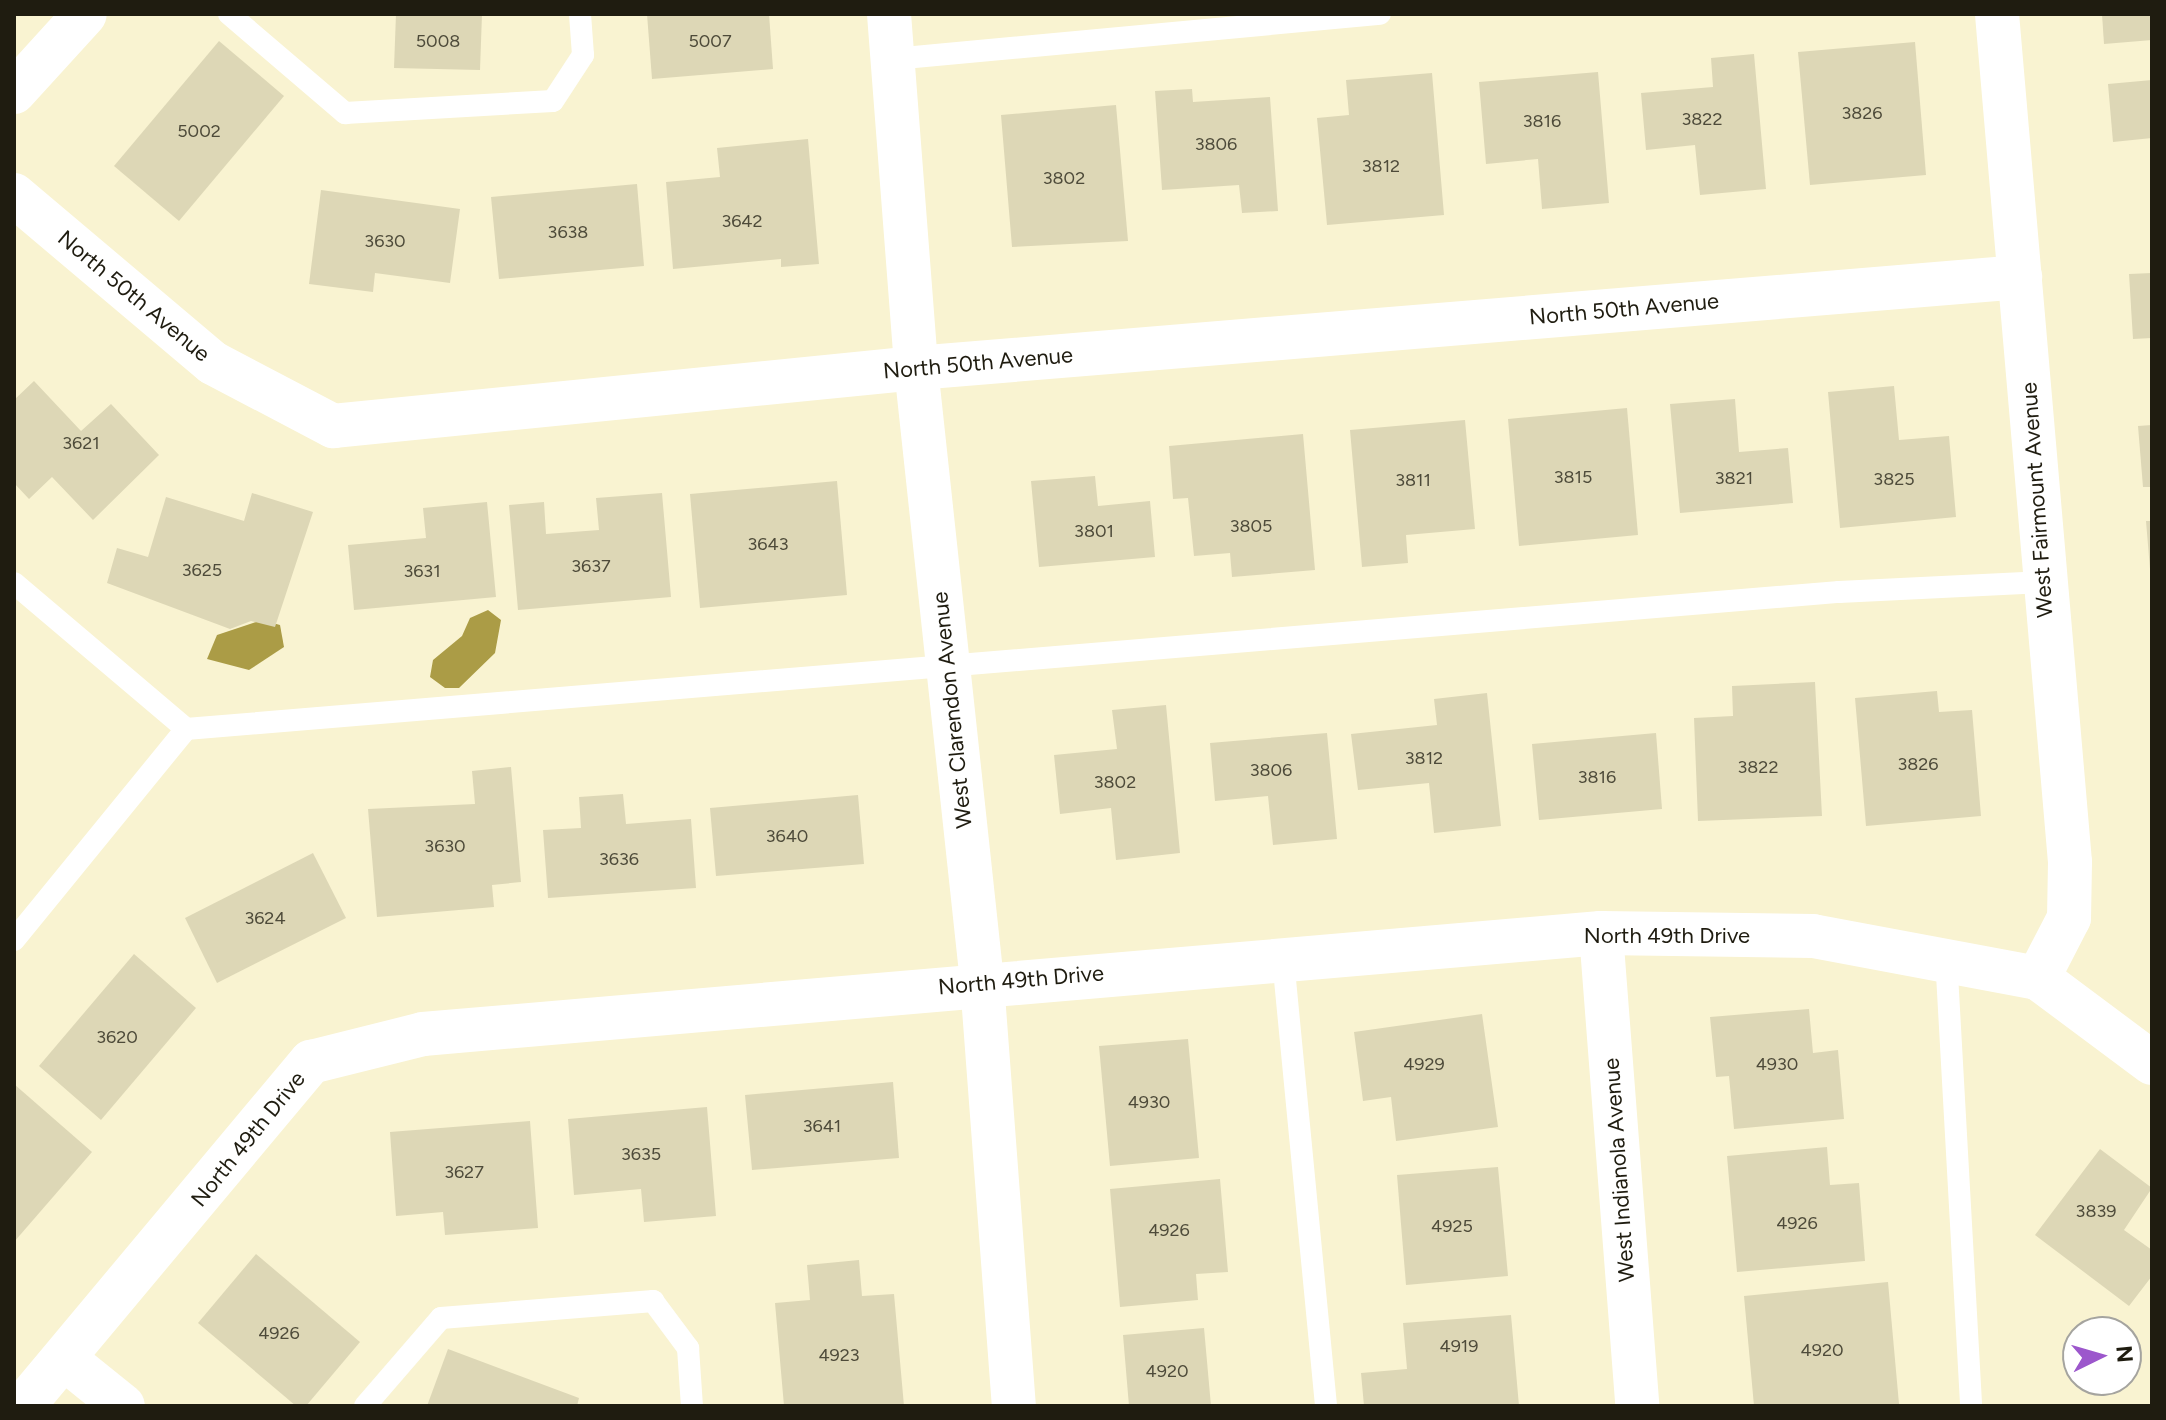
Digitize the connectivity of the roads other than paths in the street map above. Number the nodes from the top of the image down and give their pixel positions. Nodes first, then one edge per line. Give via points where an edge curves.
1 (85, 14) edge
2 (229, 14) edge
3 (580, 14) edge
4 (889, 14) edge
5 (1380, 14) edge
6 (1997, 14) edge
7 (893, 59) junction
8 (14, 92) edge
9 (14, 195) edge
10 (2020, 277) junction
11 (916, 368) junction
12 (2042, 582) junction
13 (14, 583) edge
14 (947, 670) junction
15 (186, 729) junction
16 (1601, 933) junction
17 (14, 940) edge
18 (1946, 956) junction
19 (1283, 959) junction
20 (2038, 978) junction
21 (982, 982) junction
22 (2152, 1063) edge
23 (66, 1360) junction
24 (23, 1406) edge
25 (123, 1406) edge
26 (365, 1406) edge
27 (692, 1406) edge
28 (1014, 1406) edge
29 (1326, 1406) edge
30 (1637, 1406) edge
31 (1971, 1406) edge

1 - 8 street
2 - 3 lane via 345,113 553,101 583,55
4 - 7 street, West Clarendon Avenue
5 - 7 lane
6 - 10 street, West Fairmount Avenue
7 - 11 street, West Clarendon Avenue
9 - 11 street, North 50th Avenue via 213,363 333,426
10 - 11 street, North 50th Avenue
10 - 12 street, West Fairmount Avenue
11 - 14 street, West Clarendon Avenue
12 - 14 lane via 1839,592
12 - 20 street, West Fairmount Avenue via 2070,862 2069,918
13 - 15 lane
14 - 15 lane
14 - 21 street, West Clarendon Avenue
15 - 17 lane
16 - 18 street, North 49th Drive via 1813,936
16 - 19 street, North 49th Drive
16 - 30 street, West Indianola Avenue
18 - 20 street, North 49th Drive
18 - 31 lane
19 - 21 street, North 49th Drive
19 - 29 lane
20 - 22 street, North 49th Drive
21 - 23 street, North 49th Drive via 423,1034 311,1062
21 - 28 street, West Clarendon Avenue
23 - 24 street, North 49th Drive
23 - 25 street
26 - 27 lane via 441,1318 653,1301 688,1348

